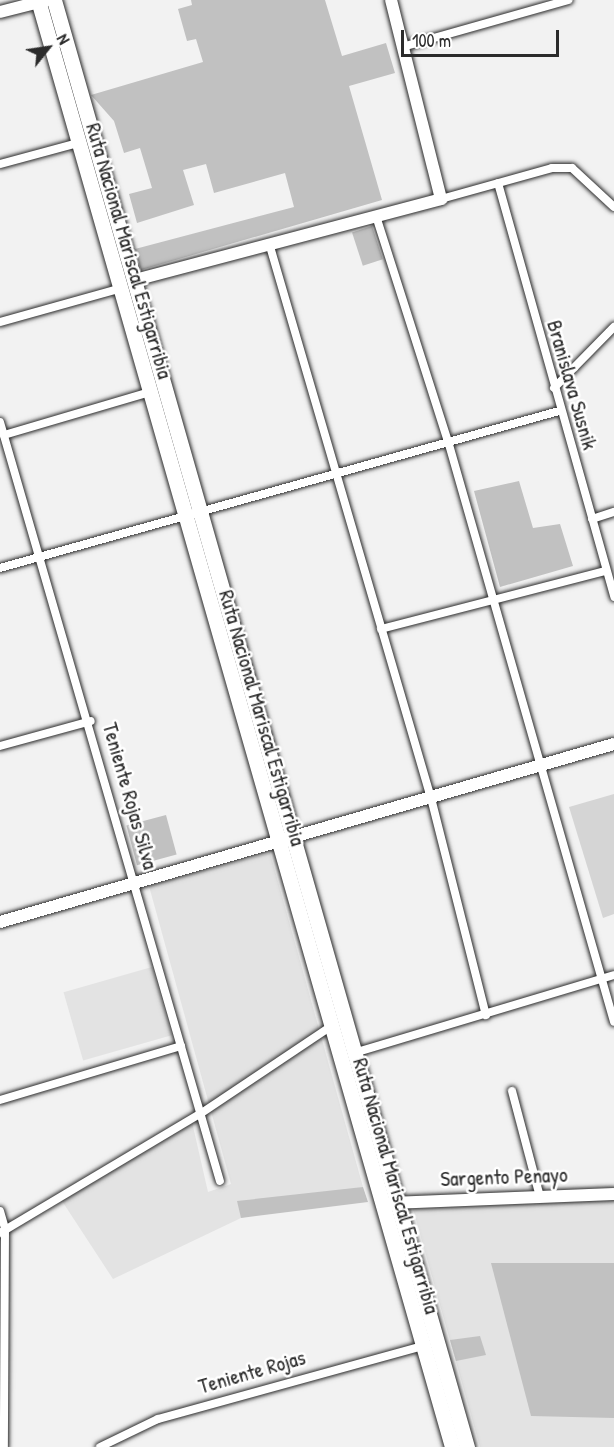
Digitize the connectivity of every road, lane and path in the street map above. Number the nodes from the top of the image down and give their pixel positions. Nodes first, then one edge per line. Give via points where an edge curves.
1 (54, 0) edge
2 (391, 0) edge
3 (568, 0) edge
4 (41, 1) edge
5 (0, 12) edge
6 (402, 47) junction
7 (78, 143) junction
8 (0, 164) edge
9 (498, 183) junction
10 (441, 199) junction
11 (614, 207) edge
12 (376, 216) junction
13 (269, 243) junction
14 (135, 280) junction
15 (118, 290) junction
16 (0, 322) edge
17 (614, 327) edge
18 (554, 388) junction
19 (147, 393) junction
20 (559, 411) junction
21 (0, 422) edge
22 (4, 435) junction
23 (448, 441) junction
24 (335, 470) junction
25 (199, 509) junction
26 (614, 512) edge
27 (182, 516) junction
28 (592, 519) junction
29 (40, 555) junction
30 (0, 568) edge
31 (606, 571) junction
32 (614, 597) edge
33 (493, 598) junction
34 (381, 629) junction
35 (90, 721) junction
36 (614, 744) edge
37 (0, 746) edge
38 (541, 766) junction
39 (431, 798) junction
40 (284, 839) junction
41 (135, 884) junction
42 (0, 922) edge
43 (614, 975) edge
44 (602, 979) junction
45 (486, 1015) junction
46 (614, 1022) edge
47 (330, 1027) junction
48 (181, 1046) junction
49 (354, 1053) junction
50 (512, 1090) dead end
51 (0, 1100) edge
52 (200, 1114) junction
53 (220, 1181) dead end
54 (539, 1193) junction
55 (614, 1194) edge
56 (388, 1204) junction
57 (0, 1211) edge
58 (3, 1231) edge
59 (420, 1347) junction
60 (4, 1447) edge
61 (100, 1447) edge
62 (452, 1447) edge
63 (467, 1447) edge

1 - 14 highway, Ruta Nacional Mariscal Estigarribia
2 - 6 street
3 - 6 street
4 - 5 street
4 - 7 highway, Ruta Nacional Mariscal Estigarribia
6 - 10 street
7 - 8 street
7 - 15 highway, Ruta Nacional Mariscal Estigarribia
9 - 10 street
9 - 11 street via 552,168 573,168
9 - 18 street, Branislava Susnik
10 - 12 street
12 - 13 street
12 - 23 street
13 - 14 street
13 - 24 street
14 - 25 highway, Ruta Nacional Mariscal Estigarribia
15 - 16 street
15 - 19 highway, Ruta Nacional Mariscal Estigarribia
17 - 18 street
18 - 20 street, Branislava Susnik
19 - 22 street
19 - 27 highway, Ruta Nacional Mariscal Estigarribia
20 - 23 street
20 - 28 street, Branislava Susnik
21 - 22 street, Teniente Rojas Silva
22 - 29 street, Teniente Rojas Silva
23 - 24 street
23 - 33 street
24 - 25 street
24 - 34 street
25 - 27 street
25 - 40 highway, Ruta Nacional Mariscal Estigarribia
26 - 28 street
27 - 29 street
27 - 40 highway, Ruta Nacional Mariscal Estigarribia
28 - 31 street, Branislava Susnik
29 - 30 street
29 - 35 street, Teniente Rojas Silva
31 - 32 street, Branislava Susnik
31 - 33 street
33 - 34 street
33 - 38 street
34 - 39 street
35 - 37 street
35 - 41 street, Teniente Rojas Silva
36 - 38 street
38 - 39 street
38 - 44 street
39 - 40 street
39 - 45 street
40 - 41 street
40 - 47 highway, Ruta Nacional Mariscal Estigarribia
40 - 49 highway, Ruta Nacional Mariscal Estigarribia
41 - 42 street
41 - 48 street, Teniente Rojas Silva
43 - 44 street
44 - 45 street
44 - 46 street
45 - 49 street
47 - 52 street
47 - 56 highway, Ruta Nacional Mariscal Estigarribia
48 - 51 street
48 - 52 street, Teniente Rojas Silva
49 - 56 highway, Ruta Nacional Mariscal Estigarribia
50 - 54 street
52 - 53 street, Teniente Rojas Silva
52 - 58 street
54 - 55 street, Sargento Penayo
54 - 56 street, Sargento Penayo
56 - 59 highway, Ruta Nacional Mariscal Estigarribia
56 - 63 highway, Ruta Nacional Mariscal Estigarribia
57 - 58 street
58 - 60 street
59 - 61 street, Teniente Rojas via 158,1419
59 - 62 highway, Ruta Nacional Mariscal Estigarribia

